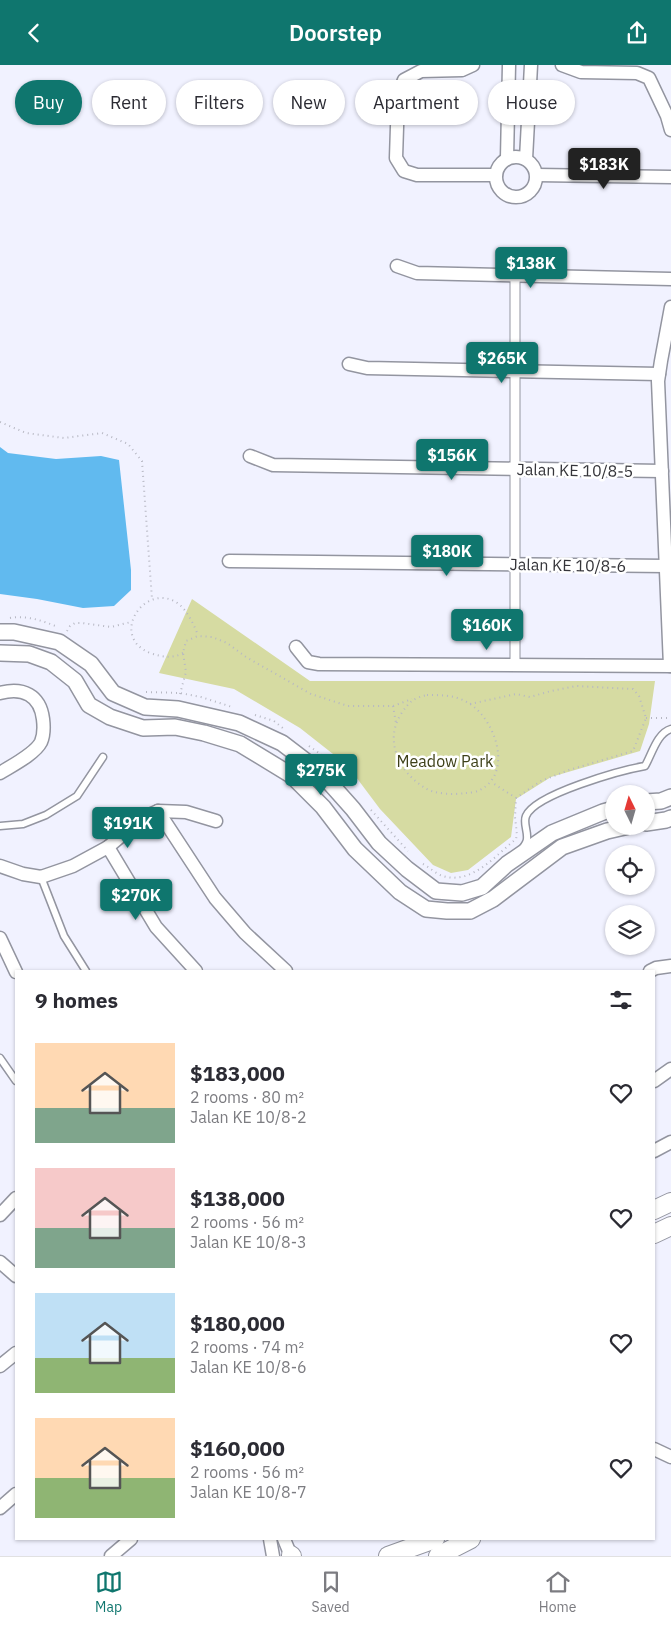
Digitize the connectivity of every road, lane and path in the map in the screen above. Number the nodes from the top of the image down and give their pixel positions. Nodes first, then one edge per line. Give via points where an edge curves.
1 (473, 65) edge
2 (509, 65) edge
3 (531, 65) edge
4 (562, 65) edge
5 (671, 130) edge
6 (507, 158) junction
7 (526, 159) junction
8 (496, 175) junction
9 (537, 175) junction
10 (671, 177) edge
11 (397, 266) dead end
12 (515, 275) junction
13 (671, 279) edge
14 (671, 307) edge
15 (349, 363) dead end
16 (515, 371) junction
17 (659, 374) junction
18 (0, 422) edge
19 (250, 456) dead end
20 (515, 469) junction
21 (662, 471) junction
22 (229, 561) dead end
23 (515, 564) junction
24 (666, 566) junction
25 (152, 599) junction
26 (131, 623) junction
27 (67, 631) dead end
28 (0, 632) edge
29 (198, 636) junction
30 (296, 647) dead end
31 (0, 653) edge
32 (183, 653) junction
33 (515, 665) junction
34 (671, 666) edge
35 (0, 693) edge
36 (413, 698) junction
37 (470, 704) junction
38 (393, 706) junction
39 (178, 709) junction
40 (671, 718) edge
41 (646, 719) junction
42 (396, 723) junction
43 (671, 729) edge
44 (103, 757) dead end
45 (0, 773) edge
46 (671, 797) edge
47 (516, 798) dead end
48 (655, 801) edge
49 (158, 811) junction
50 (605, 811) edge
51 (671, 818) edge
52 (216, 821) dead end
53 (655, 822) edge
54 (0, 826) edge
55 (605, 832) edge
56 (108, 847) junction
57 (520, 855) junction
58 (0, 866) edge
59 (41, 877) junction
60 (0, 938) edge
61 (671, 966) edge
62 (15, 970) edge
63 (85, 970) edge
64 (195, 970) edge
65 (285, 970) edge
66 (652, 970) edge
67 (0, 1058) edge
68 (671, 1069) edge
69 (15, 1080) edge
70 (655, 1080) edge
71 (671, 1142) edge
72 (655, 1150) edge
73 (15, 1199) edge
74 (671, 1202) edge
75 (655, 1210) edge
76 (0, 1215) edge
77 (671, 1226) edge
78 (655, 1234) edge
79 (0, 1262) edge
80 (15, 1275) edge
81 (15, 1354) edge
82 (0, 1367) edge
83 (655, 1449) edge
84 (671, 1457) edge
85 (15, 1495) edge
86 (0, 1508) edge
87 (131, 1540) edge
88 (270, 1540) edge
89 (284, 1540) edge
90 (432, 1540) edge
91 (469, 1540) edge
92 (111, 1556) edge
93 (274, 1556) edge
94 (291, 1556) edge
95 (388, 1556) edge
96 (438, 1556) edge

1 - 8 street via 462,71 421,71 404,80 398,97 396,158 404,171 416,175
2 - 6 street
3 - 7 street
4 - 5 street via 581,72 637,73 649,78
6 - 7 street via 520,156
6 - 8 street via 501,162
7 - 9 street via 536,169
8 - 9 street via 503,193 516,197 534,188
9 - 10 street
11 - 12 street via 417,273
12 - 13 street
12 - 16 street
14 - 17 street
15 - 16 street via 367,367
16 - 17 street
16 - 20 street
17 - 21 street
18 - 25 path via 26,433 64,438 102,433 128,444 138,455 142,461
19 - 20 street, Jalan KE 10/8-5 via 273,465
20 - 21 street, Jalan KE 10/8-5
20 - 23 street
21 - 24 street
22 - 23 street, Jalan KE 10/8-6
23 - 24 street, Jalan KE 10/8-6
23 - 33 street
24 - 34 street
25 - 26 path via 137,610
25 - 29 path via 174,601 190,618
26 - 27 path via 111,627 75,623
26 - 32 path via 136,642 147,651 174,657
28 - 39 street via 14,631 59,642 91,665 113,693 145,707
29 - 32 path via 186,641
29 - 38 path via 227,643 311,694 348,705
30 - 33 street via 308,662 319,664
31 - 55 street via 29,654 51,662 75,681 89,705 110,717 144,728 175,727 240,744 291,775 323,807 355,849 400,891 426,909 470,911 494,899 562,847
32 - 39 path via 186,672
33 - 34 street
35 - 45 street via 31,695 38,702 44,727 42,741 36,749
36 - 37 path via 449,695
36 - 38 path
36 - 42 path
37 - 41 path via 516,694 530,697 576,686 618,687 633,689 639,695
37 - 42 path via 492,729 499,753 491,782 479,791 454,795 426,789 408,774 397,759 393,740
38 - 42 path
39 - 57 street via 239,723 282,743 320,772 378,843 436,891 462,893 482,887
40 - 41 path
41 - 47 path via 633,751 569,769 541,781
43 - 57 lane via 660,737 645,766 580,784 535,804 526,816 527,838
44 - 54 lane via 77,796 46,815 22,824
46 - 48 street
49 - 52 street via 186,811
49 - 56 street via 140,819
49 - 65 street via 215,898 245,933
50 - 57 street via 552,833
51 - 53 street
56 - 59 street via 73,866
56 - 64 street via 156,927
58 - 59 street via 23,875
59 - 63 lane via 64,936
60 - 62 street
61 - 66 street
67 - 69 lane
68 - 70 street
71 - 72 street
73 - 76 street
74 - 75 main road
77 - 78 main road
79 - 80 street
81 - 82 street
83 - 84 street
85 - 86 street
87 - 92 street
88 - 93 street
89 - 94 street
90 - 95 main road
91 - 96 main road

